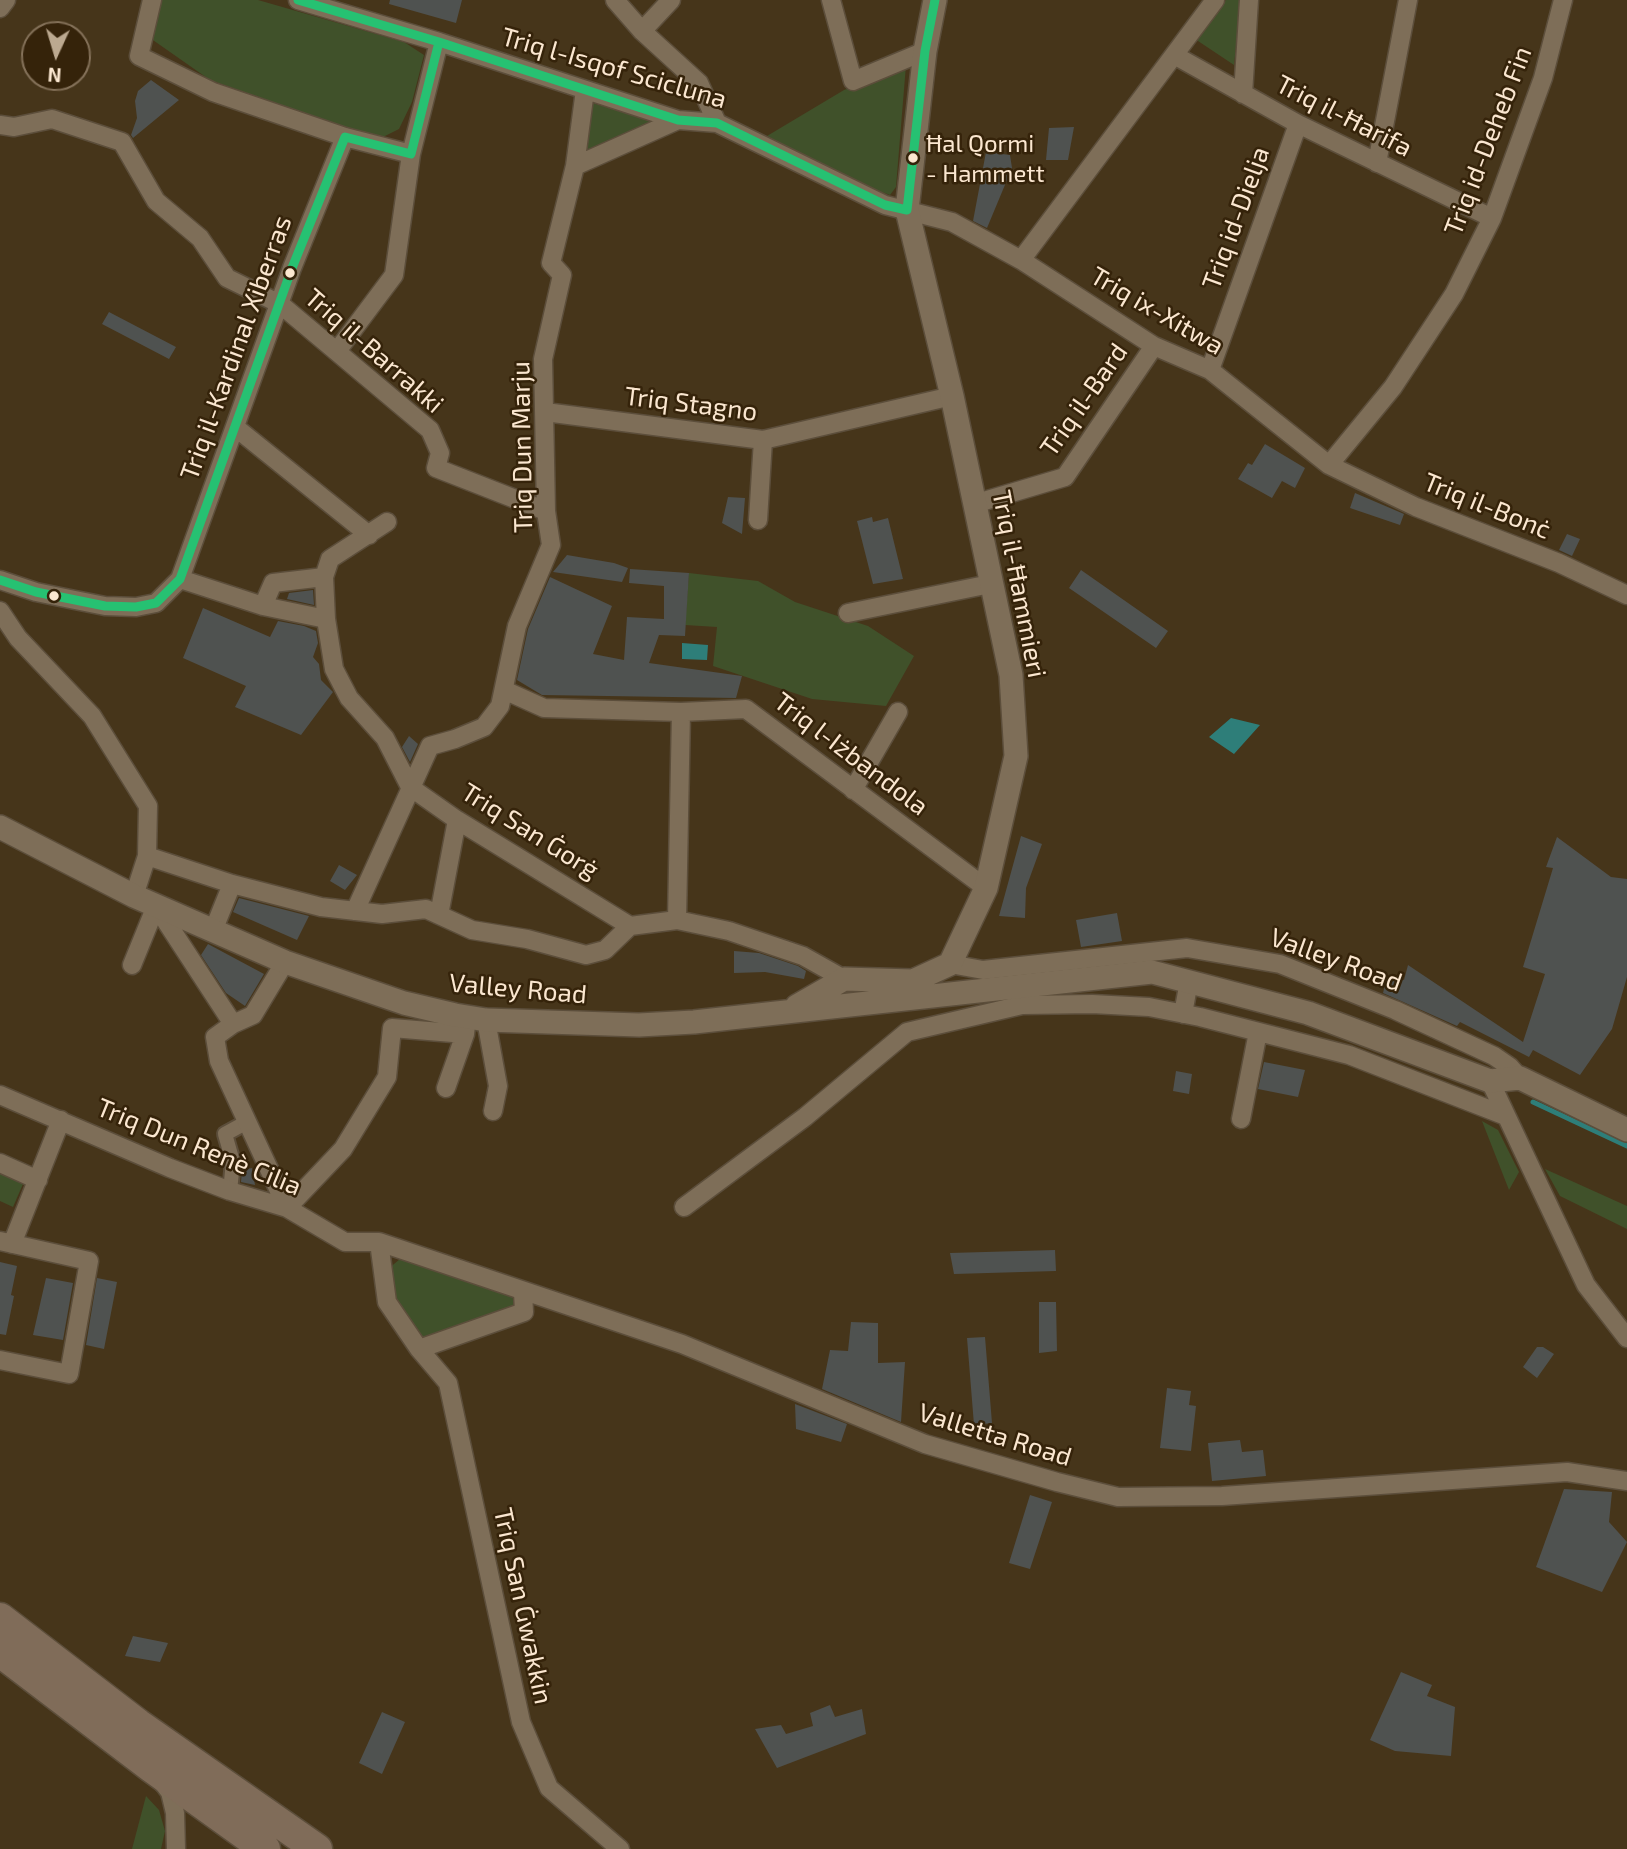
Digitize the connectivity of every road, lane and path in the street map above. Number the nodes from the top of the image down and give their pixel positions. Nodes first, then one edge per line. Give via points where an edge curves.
1 (6, 0) edge
2 (152, 0) edge
3 (298, 0) edge
4 (615, 0) edge
5 (671, 0) edge
6 (831, 0) edge
7 (936, 0) edge
8 (1215, 0) edge
9 (1249, 0) edge
10 (1408, 0) edge
11 (1563, 0) edge
12 (0, 8) edge
13 (642, 32) junction
14 (439, 41) junction
15 (925, 51) junction
16 (1174, 55) junction
17 (585, 90) junction
18 (1243, 94) junction
19 (678, 120) junction
20 (717, 124) junction
21 (1298, 124) junction
22 (0, 125) edge
23 (345, 137) junction
24 (411, 154) junction
25 (1377, 163) junction
26 (575, 166) junction
27 (906, 211) junction
28 (1492, 218) junction
29 (1021, 260) junction
30 (279, 304) junction
31 (1154, 346) junction
32 (337, 351) junction
33 (1210, 370) junction
34 (952, 396) junction
35 (545, 412) junction
36 (234, 427) junction
37 (763, 440) junction
38 (1329, 465) junction
39 (974, 504) junction
40 (546, 511) junction
41 (758, 520) dead end
42 (387, 522) dead end
43 (369, 535) junction
44 (324, 577) junction
45 (180, 579) junction
46 (0, 580) edge
47 (990, 584) junction
48 (1627, 595) edge
49 (263, 606) junction
50 (0, 611) edge
51 (848, 613) dead end
52 (326, 619) junction
53 (505, 690) junction
54 (681, 712) junction
55 (898, 712) dead end
56 (410, 787) junction
57 (853, 790) junction
58 (457, 820) junction
59 (0, 827) edge
60 (147, 856) junction
61 (232, 884) junction
62 (986, 888) junction
63 (134, 896) junction
64 (156, 906) junction
65 (355, 911) junction
66 (439, 915) junction
67 (677, 920) junction
68 (630, 926) junction
69 (213, 931) junction
70 (285, 962) junction
71 (950, 964) junction
72 (132, 965) dead end
73 (844, 979) junction
74 (1189, 981) junction
75 (942, 995) junction
76 (788, 1011) junction
77 (1183, 1014) junction
78 (233, 1024) junction
79 (472, 1024) junction
80 (946, 1024) junction
81 (1258, 1032) junction
82 (1520, 1078) junction
83 (1490, 1081) junction
84 (446, 1088) dead end
85 (0, 1095) edge
86 (493, 1111) dead end
87 (1506, 1116) junction
88 (1241, 1119) dead end
89 (61, 1120) junction
90 (247, 1122) junction
91 (1627, 1130) edge
92 (0, 1163) edge
93 (38, 1180) junction
94 (230, 1191) junction
95 (684, 1207) dead end
96 (287, 1208) junction
97 (6, 1242) edge
98 (379, 1242) junction
99 (523, 1292) junction
100 (1627, 1338) edge
101 (419, 1349) junction
102 (0, 1360) edge
103 (1627, 1480) edge
104 (0, 1618) edge
105 (0, 1652) edge
106 (151, 1768) junction
107 (176, 1849) edge
108 (265, 1849) edge
109 (317, 1849) edge
110 (620, 1849) edge

1 - 12 street
2 - 23 street via 139,56 213,92
3 - 14 street, Triq l-Isqof Scicluna
4 - 13 street
5 - 13 street
6 - 15 street via 853,81
7 - 15 street
8 - 16 street
9 - 18 street
10 - 25 street
11 - 28 street, Triq id-Deheb Fin via 1543,78
13 - 20 street via 698,83
14 - 17 street, Triq l-Isqof Scicluna
14 - 24 street
15 - 27 street
16 - 18 street, Triq il-Ħarifa
16 - 29 street
17 - 19 street, Triq l-Isqof Scicluna
17 - 26 street, Triq Dun Marju
18 - 21 street, Triq il-Ħarifa
19 - 20 street, Triq l-Isqof Scicluna
19 - 26 street
20 - 27 street, Triq l-Isqof Scicluna
21 - 25 street, Triq il-Ħarifa
21 - 33 street, Triq id-Dielja
22 - 30 street, Triq il-Barrakki via 14,127 52,119 121,142 156,201 200,238 227,278
23 - 24 street
23 - 30 street, Triq il-Kardinal Xiberras
24 - 32 street via 394,275
25 - 28 street, Triq il-Ħarifa
26 - 35 street, Triq Dun Marju via 551,263 562,275 543,359
27 - 29 street, Triq ix-Xitwa via 952,222
27 - 34 street, Triq il-Ħammieri
28 - 38 street, Triq id-Deheb Fin via 1454,294 1408,364
29 - 31 street, Triq ix-Xitwa
30 - 32 street, Triq il-Barrakki
30 - 36 street, Triq il-Kardinal Xiberras
31 - 33 street, Triq ix-Xitwa
31 - 39 street, Triq il-Bard via 1065,477
32 - 40 street, Triq il-Barrakki via 430,430 440,453 436,468
33 - 38 street, Triq ix-Xitwa
34 - 37 street, Triq Stagno
34 - 39 street, Triq il-Ħammieri
35 - 37 street, Triq Stagno
35 - 40 street, Triq Dun Marju
36 - 43 street
36 - 45 street, Triq il-Kardinal Xiberras
37 - 41 street
38 - 48 street, Triq il-Bonċ via 1416,507
39 - 47 street, Triq il-Ħammieri
40 - 53 street, Triq Dun Marju via 551,545 517,626
42 - 43 street
43 - 44 street via 330,559
44 - 49 street via 273,583
44 - 52 street, Triq San Ġorġ
45 - 46 street via 156,603 136,607 104,606
45 - 49 street
47 - 51 street
47 - 62 street, Triq il-Ħammieri via 1012,675 1016,756
49 - 52 street
50 - 60 street via 18,638 92,716 148,806
52 - 56 street, Triq San Ġorġ via 334,669 349,698 385,738
53 - 54 street, Triq l-Iżbandola via 544,708
53 - 56 street, Triq Dun Marju via 500,706 484,727 430,746
54 - 57 street, Triq l-Iżbandola via 746,709
54 - 67 street
55 - 57 street
56 - 58 street, Triq San Ġorġ
56 - 65 street, Triq Dun Marju
57 - 62 street, Triq l-Iżbandola
58 - 66 street
58 - 68 street, Triq San Ġorġ
59 - 63 street, Valley Road
60 - 61 street
60 - 63 street
61 - 65 street
61 - 69 street
62 - 71 street, Triq il-Ħammieri
63 - 64 street, Valley Road
64 - 69 street, Valley Road
64 - 72 street
64 - 78 street
65 - 66 street via 383,914 426,909
66 - 68 street via 472,930 586,955 605,950
67 - 68 street
67 - 73 street via 729,931 803,956
69 - 70 street, Valley Road
70 - 78 street via 253,1016
70 - 79 street, Valley Road
71 - 73 street via 913,981
71 - 82 street, Valley Road via 983,970 1187,948 1280,964 1494,1056
73 - 76 street
74 - 75 street, Valley Road via 1152,972
74 - 77 street
74 - 83 street, Valley Road via 1308,1013
75 - 76 street, Valley Road
75 - 80 street
76 - 79 street, Valley Road via 639,1025
77 - 80 street via 1149,1007 1022,1005
77 - 81 street
78 - 90 street via 215,1037 219,1061
79 - 84 street
79 - 86 street via 498,1086
79 - 96 street via 393,1028 387,1077 343,1149
80 - 95 street via 907,1032
81 - 87 street via 1349,1055
81 - 88 street
82 - 83 street, Valley Road
82 - 91 street, Valley Road
83 - 87 street
85 - 89 street, Triq Dun Renè Cilia
87 - 100 street via 1586,1284
89 - 93 street
89 - 94 street, Triq Dun Renè Cilia
90 - 94 street via 225,1134 233,1162
90 - 96 street
92 - 93 street
93 - 97 street
94 - 96 street, Triq Dun Renè Cilia
96 - 98 street, Triq Dun Renè Cilia via 345,1242
97 - 102 street via 89,1261 68,1374
98 - 99 street, Valletta Road
98 - 101 street, Triq San Ġwakkin via 387,1302
99 - 101 street via 524,1312
99 - 103 street, Valletta Road via 682,1344 925,1444 1118,1497 1222,1496 1567,1472
101 - 110 street, Triq San Ġwakkin via 448,1383 521,1722 549,1788
104 - 109 highway via 138,1724
105 - 106 highway
106 - 107 street via 170,1792
106 - 108 highway

